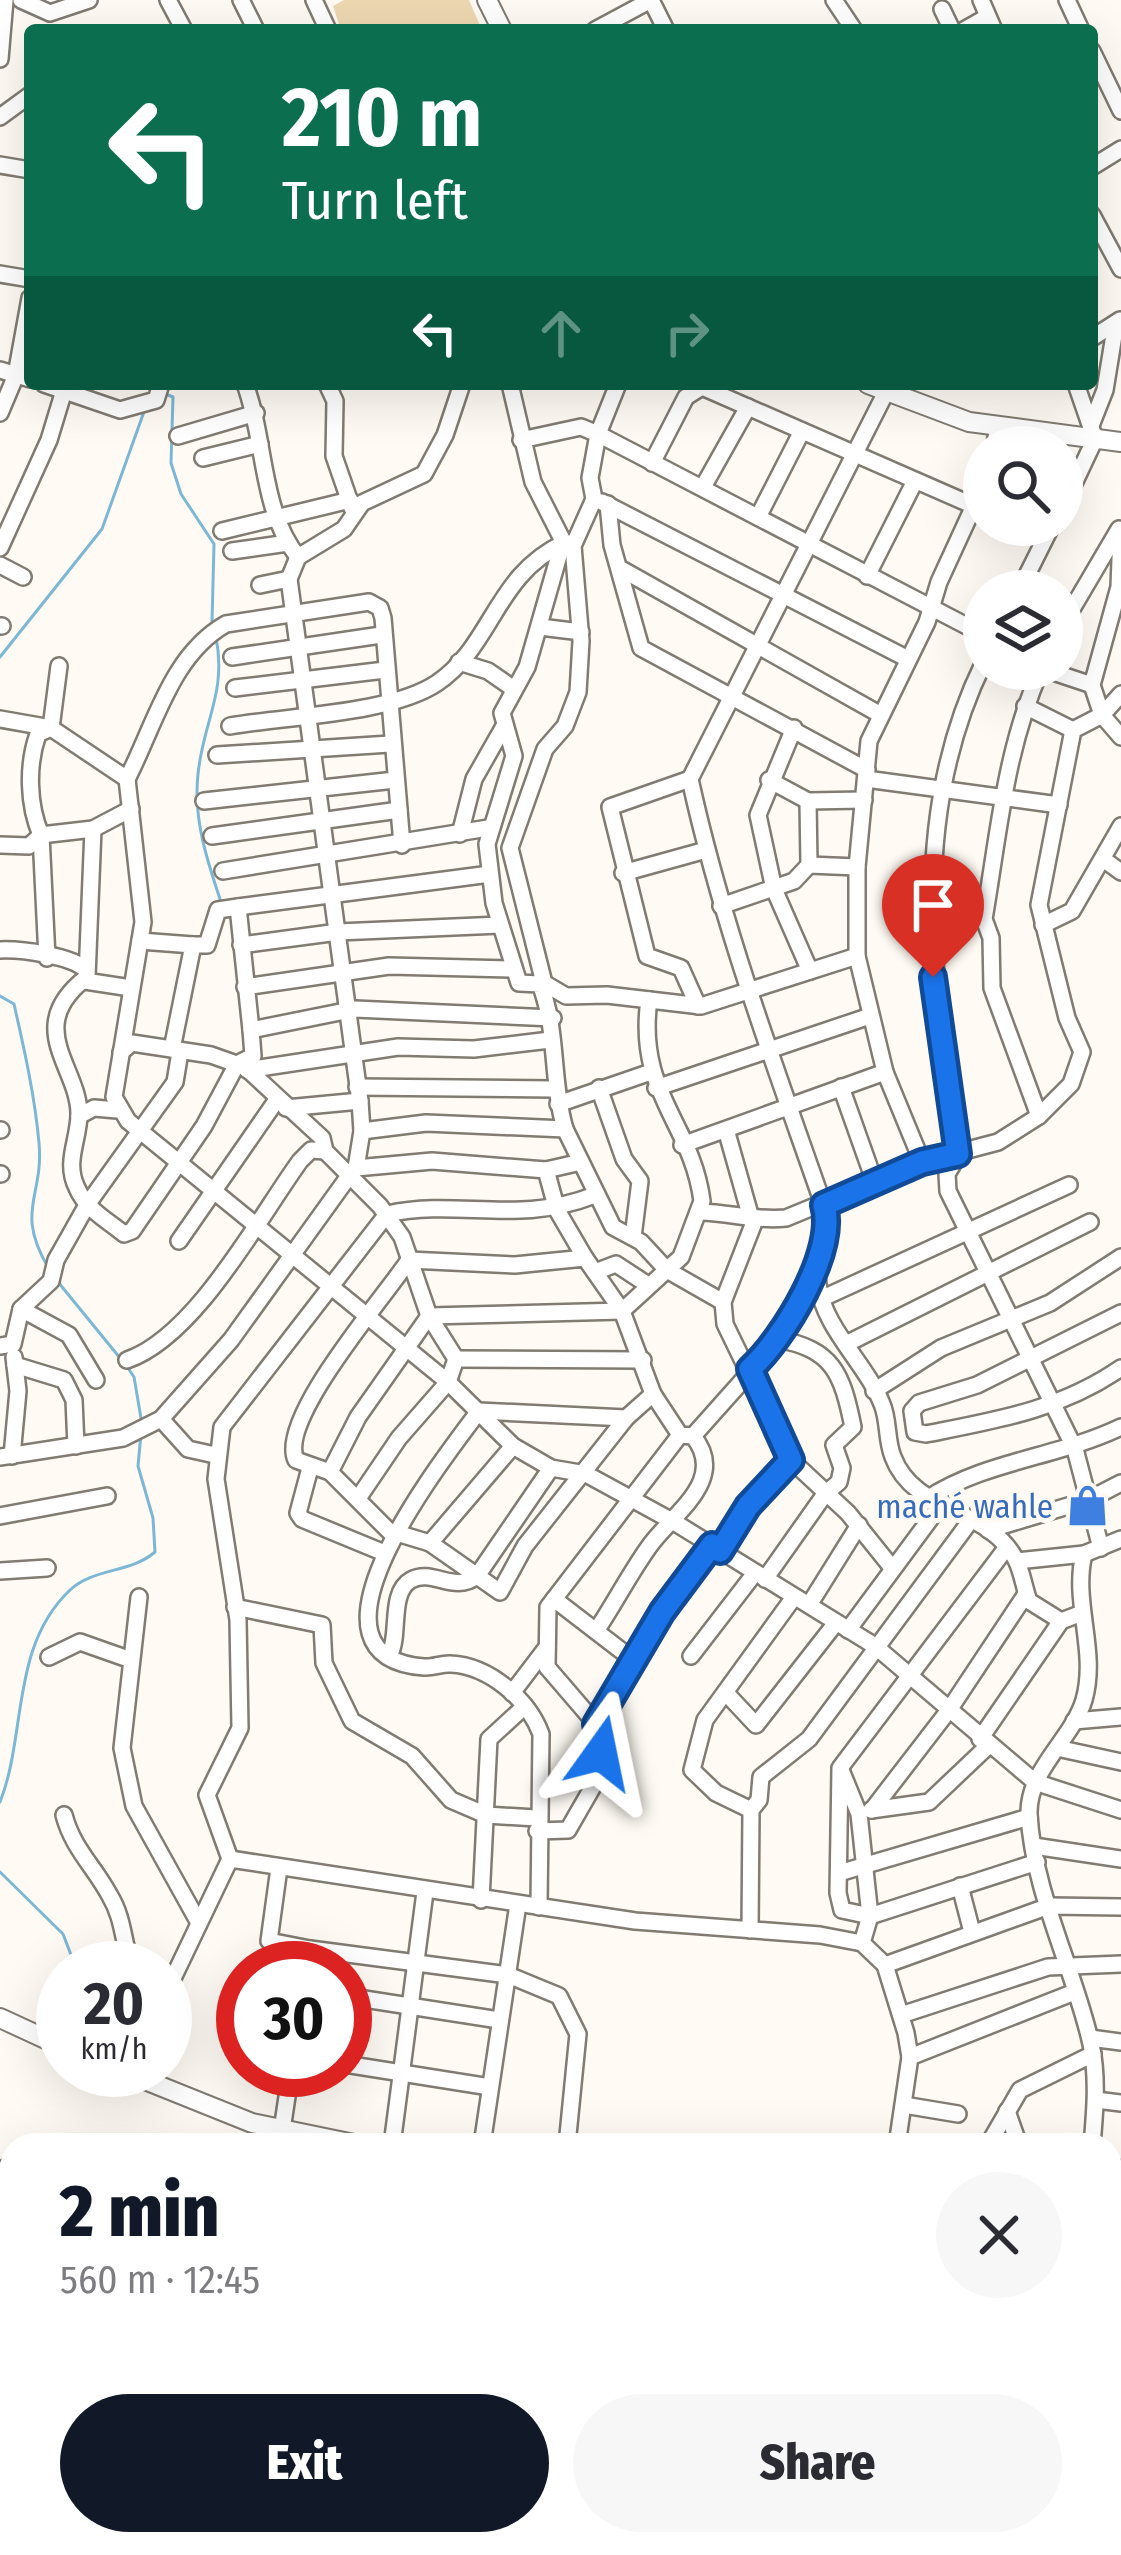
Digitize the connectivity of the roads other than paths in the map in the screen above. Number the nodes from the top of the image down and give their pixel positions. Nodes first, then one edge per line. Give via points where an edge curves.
1 (4, 0) edge
2 (22, 0) edge
3 (89, 0) edge
4 (942, 9) dead end
5 (606, 24) edge
6 (663, 24) edge
7 (949, 24) edge
8 (0, 59) edge
9 (1098, 64) edge
10 (1121, 111) edge
11 (1098, 226) edge
12 (1121, 269) edge
13 (1119, 321) edge
14 (24, 329) edge
15 (15, 375) edge
16 (64, 390) edge
17 (71, 390) edge
18 (160, 390) edge
19 (247, 390) edge
20 (330, 390) edge
21 (460, 390) edge
22 (511, 390) edge
23 (616, 390) edge
24 (694, 390) edge
25 (714, 390) edge
26 (876, 390) edge
27 (882, 390) edge
28 (1078, 390) edge
29 (748, 406) junction
30 (0, 413) edge
31 (256, 413) junction
32 (969, 426) edge
33 (802, 431) junction
34 (1094, 431) junction
35 (1083, 432) edge
36 (598, 434) junction
37 (178, 436) dead end
38 (521, 440) junction
39 (1121, 442) edge
40 (260, 444) junction
41 (858, 455) junction
42 (1083, 457) edge
43 (203, 458) dead end
44 (652, 463) junction
45 (915, 481) junction
46 (703, 487) junction
47 (963, 501) edge
48 (601, 502) junction
49 (351, 506) junction
50 (275, 517) junction
51 (758, 517) junction
52 (1120, 528) edge
53 (222, 531) dead end
54 (963, 542) edge
55 (569, 544) junction
56 (810, 544) junction
57 (0, 548) edge
58 (232, 550) dead end
59 (293, 550) junction
60 (0, 565) edge
61 (622, 570) junction
62 (867, 576) junction
63 (23, 578) dead end
64 (289, 579) junction
65 (260, 585) dead end
66 (1083, 591) edge
67 (788, 595) junction
68 (931, 607) junction
69 (294, 614) junction
70 (963, 624) edge
71 (540, 627) junction
72 (1116, 627) edge
73 (580, 632) junction
74 (381, 635) junction
75 (300, 645) junction
76 (762, 645) junction
77 (232, 657) dead end
78 (908, 659) junction
79 (459, 662) junction
80 (59, 666) dead end
81 (386, 670) junction
82 (304, 680) junction
83 (1083, 682) edge
84 (1092, 685) junction
85 (235, 688) dead end
86 (514, 689) junction
87 (972, 690) edge
88 (1033, 690) edge
89 (1121, 694) edge
90 (734, 698) junction
91 (387, 704) junction
92 (1025, 706) junction
93 (309, 712) junction
94 (1102, 715) junction
95 (881, 716) junction
96 (0, 719) edge
97 (230, 726) dead end
98 (51, 728) junction
99 (503, 728) junction
100 (794, 728) junction
101 (1073, 730) junction
102 (1121, 737) edge
103 (390, 743) junction
104 (315, 748) junction
105 (217, 755) dead end
106 (867, 774) junction
107 (127, 779) junction
108 (690, 779) junction
109 (395, 780) junction
110 (769, 780) junction
111 (319, 785) junction
112 (941, 788) junction
113 (1002, 796) junction
114 (864, 800) junction
115 (204, 801) dead end
116 (808, 801) junction
117 (1059, 805) junction
118 (131, 809) junction
119 (399, 810) junction
120 (324, 818) junction
121 (1121, 826) edge
122 (488, 828) junction
123 (93, 829) junction
124 (460, 834) junction
125 (41, 835) junction
126 (212, 836) dead end
127 (0, 845) edge
128 (402, 845) junction
129 (706, 850) junction
130 (328, 855) junction
131 (1103, 859) junction
132 (809, 865) junction
133 (857, 866) junction
134 (223, 871) dead end
135 (1121, 872) edge
136 (622, 873) junction
137 (490, 874) junction
138 (774, 889) junction
139 (333, 895) junction
140 (722, 905) junction
141 (238, 907) junction
142 (929, 912) junction
143 (984, 919) junction
144 (500, 925) junction
145 (1043, 925) junction
146 (338, 932) junction
147 (140, 940) junction
148 (241, 944) junction
149 (193, 945) junction
150 (0, 950) edge
151 (857, 956) junction
152 (46, 958) junction
153 (514, 969) junction
154 (810, 971) junction
155 (344, 973) junction
156 (86, 976) junction
157 (245, 987) junction
158 (131, 988) junction
159 (749, 992) junction
160 (649, 1000) junction
161 (698, 1006) junction
162 (349, 1012) junction
163 (871, 1016) junction
164 (553, 1018) junction
165 (251, 1030) junction
166 (550, 1040) junction
167 (766, 1049) junction
168 (176, 1051) junction
169 (122, 1052) junction
170 (353, 1052) junction
171 (242, 1067) junction
172 (885, 1072) junction
173 (653, 1080) junction
174 (842, 1087) junction
175 (599, 1088) junction
176 (359, 1094) junction
177 (556, 1097) junction
178 (281, 1104) junction
179 (785, 1108) junction
180 (117, 1110) junction
181 (79, 1116) junction
182 (1039, 1116) junction
183 (565, 1129) junction
184 (362, 1131) junction
185 (139, 1132) junction
186 (727, 1133) junction
187 (682, 1145) junction
188 (325, 1151) junction
189 (958, 1154) junction
190 (177, 1161) junction
191 (581, 1162) junction
192 (922, 1162) junction
193 (546, 1170) junction
194 (352, 1171) junction
195 (875, 1183) junction
196 (1069, 1185) dead end
197 (217, 1191) junction
198 (595, 1195) junction
199 (87, 1205) junction
200 (824, 1205) junction
201 (557, 1210) junction
202 (700, 1212) junction
203 (387, 1214) junction
204 (749, 1214) junction
205 (1090, 1222) dead end
206 (252, 1226) junction
207 (968, 1232) junction
208 (633, 1237) junction
209 (179, 1241) dead end
210 (822, 1255) junction
211 (292, 1256) junction
212 (1121, 1258) edge
213 (409, 1260) junction
214 (590, 1265) junction
215 (667, 1270) junction
216 (991, 1273) junction
217 (649, 1285) junction
218 (331, 1289) junction
219 (823, 1298) junction
220 (723, 1302) junction
221 (21, 1309) junction
222 (622, 1310) junction
223 (1121, 1313) edge
224 (429, 1316) junction
225 (370, 1319) junction
226 (1012, 1322) junction
227 (777, 1339) junction
228 (6, 1345) edge
229 (846, 1345) junction
230 (404, 1350) junction
231 (456, 1359) junction
232 (127, 1360) dead end
233 (643, 1360) junction
234 (1031, 1361) junction
235 (15, 1365) junction
236 (859, 1365) junction
237 (1121, 1368) edge
238 (750, 1369) junction
239 (838, 1377) junction
240 (96, 1380) dead end
241 (448, 1382) junction
242 (874, 1391) junction
243 (653, 1394) junction
244 (9, 1400) edge
245 (1054, 1403) junction
246 (478, 1411) junction
247 (626, 1418) junction
248 (161, 1419) junction
249 (1121, 1427) edge
250 (687, 1435) junction
251 (76, 1446) junction
252 (513, 1446) junction
253 (1075, 1449) junction
254 (6, 1456) edge
255 (215, 1456) junction
256 (791, 1460) junction
257 (310, 1468) junction
258 (551, 1468) junction
259 (331, 1472) junction
260 (586, 1474) junction
261 (1121, 1483) edge
262 (825, 1494) junction
263 (106, 1496) dead end
264 (359, 1497) junction
265 (628, 1498) junction
266 (1088, 1500) junction
267 (934, 1501) junction
268 (0, 1516) edge
269 (971, 1520) junction
270 (674, 1522) junction
271 (860, 1525) junction
272 (988, 1530) junction
273 (397, 1535) junction
274 (430, 1543) junction
275 (1109, 1547) edge
276 (716, 1548) junction
277 (382, 1552) junction
278 (1012, 1554) junction
279 (47, 1568) dead end
280 (893, 1569) junction
281 (0, 1571) edge
282 (477, 1576) junction
283 (760, 1576) junction
284 (1026, 1594) junction
285 (139, 1597) dead end
286 (554, 1599) junction
287 (802, 1601) junction
288 (235, 1606) junction
289 (1082, 1613) junction
290 (1061, 1622) junction
291 (842, 1627) junction
292 (596, 1631) junction
293 (875, 1646) junction
294 (547, 1647) junction
295 (390, 1654) junction
296 (691, 1656) dead end
297 (49, 1657) dead end
298 (131, 1660) junction
299 (635, 1662) junction
300 (912, 1678) junction
301 (512, 1693) junction
302 (726, 1693) junction
303 (525, 1706) junction
304 (949, 1710) junction
305 (1121, 1717) edge
306 (1074, 1721) junction
307 (596, 1724) junction
308 (984, 1742) junction
309 (1057, 1748) junction
310 (1121, 1762) edge
311 (840, 1768) junction
312 (1035, 1782) junction
313 (751, 1810) junction
314 (1121, 1810) edge
315 (866, 1812) junction
316 (64, 1815) dead end
317 (486, 1815) junction
318 (1029, 1817) junction
319 (537, 1825) junction
320 (1036, 1854) junction
321 (230, 1858) junction
322 (1121, 1858) edge
323 (279, 1868) junction
324 (863, 1868) junction
325 (839, 1873) junction
326 (960, 1886) junction
327 (425, 1892) junction
328 (481, 1900) junction
329 (518, 1904) junction
330 (1049, 1906) junction
331 (539, 1907) junction
332 (1121, 1907) edge
333 (842, 1910) junction
334 (870, 1916) junction
335 (199, 1923) junction
336 (749, 1930) junction
337 (972, 1932) junction
338 (820, 1935) junction
339 (128, 1941) edge
340 (190, 1941) edge
341 (274, 1941) edge
342 (862, 1943) junction
343 (372, 1957) edge
344 (416, 1963) junction
345 (1063, 1963) junction
346 (1121, 1964) edge
347 (885, 1965) junction
348 (508, 1975) junction
349 (1072, 1993) junction
350 (372, 2000) edge
351 (411, 2006) junction
352 (901, 2015) junction
353 (0, 2018) edge
354 (499, 2020) junction
355 (36, 2035) edge
356 (1121, 2042) edge
357 (1091, 2046) junction
358 (910, 2057) junction
359 (372, 2068) edge
360 (402, 2072) junction
361 (490, 2086) junction
362 (192, 2096) edge
363 (287, 2097) edge
364 (1096, 2100) junction
365 (1121, 2103) edge
366 (904, 2105) junction
367 (1006, 2111) junction
368 (958, 2114) dead end
369 (282, 2130) junction
370 (297, 2133) edge
371 (394, 2133) edge
372 (484, 2133) edge
373 (568, 2133) edge
374 (899, 2133) edge
375 (994, 2133) edge
376 (1014, 2133) edge
377 (1093, 2133) edge

1 - 8 street
2 - 3 street via 50,13
4 - 7 street
5 - 6 street via 651,0
9 - 10 street
11 - 12 street
13 - 34 street
14 - 15 street
15 - 30 street
16 - 57 street
17 - 18 street via 120,410 157,400
19 - 31 street
20 - 49 street via 334,456
21 - 49 street via 424,474
22 - 38 street
23 - 36 street
24 - 44 street
25 - 29 street
26 - 41 street
27 - 32 main road
28 - 34 street
29 - 33 street
29 - 46 street
31 - 37 street
31 - 40 street
33 - 41 street
33 - 51 street
34 - 35 main road
34 - 39 main road
34 - 42 street
36 - 38 street via 581,427
36 - 44 street
36 - 48 street via 590,478
38 - 55 street via 539,496
40 - 43 street
40 - 50 street
41 - 45 street
41 - 56 street
44 - 46 street
45 - 47 street
45 - 62 street
46 - 51 street
48 - 55 street
48 - 61 street
48 - 67 street
49 - 50 street
49 - 59 street via 344,529
50 - 53 street
50 - 59 street
51 - 56 street
52 - 66 street
52 - 72 street
54 - 68 street
55 - 71 street
55 - 73 street
55 - 79 street via 527,562
56 - 62 street
56 - 67 street
58 - 59 street
59 - 64 street
60 - 63 street
61 - 76 street
61 - 90 street via 641,648
62 - 68 street
64 - 65 street
64 - 69 street
67 - 76 street
67 - 78 street
68 - 70 street
68 - 78 street
69 - 74 street via 369,602 380,608
69 - 75 street
69 - 107 street via 226,624 196,644
71 - 73 street
71 - 86 street
72 - 84 street
73 - 160 street via 578,692 517,819 513,865 544,983 566,997
74 - 75 street
74 - 81 street
75 - 77 street
75 - 82 street
76 - 90 street
76 - 95 street
78 - 95 street
79 - 86 street
79 - 91 street via 439,682
80 - 98 street
81 - 82 street
81 - 91 street
82 - 85 street
82 - 93 street
83 - 84 street
84 - 94 street
86 - 99 street
87 - 112 street
88 - 92 street
89 - 94 street
90 - 100 street
90 - 108 street
91 - 93 street
91 - 103 street
92 - 101 street
92 - 113 street
93 - 97 street
93 - 104 street
94 - 101 street
94 - 102 street
95 - 106 street
96 - 98 street
98 - 107 street
98 - 125 street via 33,748 33,816
99 - 122 street via 514,757
99 - 124 street via 474,779
100 - 106 street
100 - 110 street
101 - 117 street
103 - 104 street
103 - 109 street
104 - 105 street
104 - 111 street
106 - 112 street
106 - 114 street
107 - 118 street
108 - 129 street
108 - 136 street via 610,807
109 - 111 street
109 - 119 street
110 - 116 street
110 - 138 street via 758,815
111 - 115 street
111 - 120 street
112 - 113 street
112 - 142 street
113 - 117 street
113 - 143 street
114 - 116 street
114 - 133 street
116 - 132 street
117 - 145 street via 1039,905
118 - 123 street
118 - 147 street
119 - 120 street
119 - 128 street
120 - 126 street
120 - 130 street
121 - 131 street
122 - 124 street
122 - 137 street
123 - 125 street
123 - 156 street
124 - 128 street
125 - 127 street via 29,846
125 - 152 street
128 - 130 street
129 - 136 street
129 - 140 street
130 - 134 street
130 - 139 street
131 - 135 street
131 - 145 street via 1072,911
132 - 133 street
132 - 138 street
133 - 151 street
136 - 161 street via 647,956 681,968
137 - 139 street
137 - 144 street
138 - 140 street
138 - 154 street
139 - 141 street
139 - 146 street
140 - 159 street
141 - 148 street
141 - 149 street via 218,910 207,945
142 - 143 street
142 - 189 street
143 - 182 street via 992,988
144 - 146 street
144 - 153 street
145 - 182 street via 1082,1052 1071,1084
146 - 148 street
146 - 155 street
147 - 149 street
147 - 158 street
148 - 157 street
149 - 168 street
150 - 152 street
151 - 154 street
151 - 163 street
152 - 156 street via 76,959
153 - 155 street
153 - 164 street via 519,983 540,984
154 - 159 street
155 - 157 street
155 - 162 street
156 - 158 street
156 - 181 street via 56,1038
157 - 165 street
158 - 169 street
159 - 161 street
159 - 167 street
160 - 161 street
160 - 173 street via 644,1035
162 - 164 street via 431,1008
162 - 165 street
162 - 170 street
163 - 167 street
163 - 172 street
164 - 166 street
165 - 171 street via 253,1056
166 - 170 street
166 - 177 street
167 - 173 street
167 - 179 street
168 - 169 street via 132,1043
168 - 171 street
168 - 185 street via 175,1082
169 - 180 street
170 - 171 street
170 - 176 street
171 - 178 street
171 - 190 street
172 - 174 street
172 - 192 street
173 - 175 street
173 - 187 street
174 - 179 street
174 - 195 street
175 - 177 street
175 - 208 street via 640,1181
176 - 177 street
176 - 178 street
176 - 184 street
177 - 183 street
178 - 188 street via 322,1138
178 - 197 street
179 - 186 street
179 - 200 street
180 - 181 street
180 - 185 street
181 - 199 street via 71,1168
182 - 189 street via 998,1142
183 - 184 street via 426,1124
183 - 191 street
184 - 194 street
185 - 190 street
185 - 199 street
186 - 187 street
186 - 204 street
187 - 202 street via 700,1187
188 - 194 street
188 - 206 street via 311,1150 300,1161
189 - 192 street
189 - 207 street via 946,1184
190 - 197 street
190 - 199 street via 128,1234
191 - 193 street
191 - 198 street
192 - 195 street
193 - 194 street via 432,1161
193 - 201 street
194 - 203 street
194 - 211 street
195 - 200 street
196 - 207 street
197 - 206 street
197 - 209 street
198 - 201 street
198 - 208 street via 613,1226
199 - 221 street via 51,1281
200 - 204 street via 762,1221
200 - 210 street
201 - 203 street
201 - 214 street
202 - 204 street
202 - 215 street via 689,1246
203 - 213 street
203 - 218 street
204 - 220 street via 753,1225
205 - 216 street
206 - 211 street
206 - 232 street via 184,1319 151,1352
207 - 216 street
207 - 219 street
208 - 215 street
210 - 219 street
210 - 227 street
211 - 218 street
211 - 248 street
212 - 226 street
213 - 214 street
213 - 224 street
213 - 225 street
214 - 217 street via 616,1264
214 - 222 street
215 - 217 street
215 - 220 street
216 - 226 street
216 - 229 street
217 - 222 street
218 - 225 street
218 - 255 street via 230,1411
219 - 229 street
220 - 238 street via 725,1324
221 - 228 street
221 - 240 street via 69,1335
222 - 224 street
222 - 233 street
223 - 234 street
224 - 230 street
224 - 231 street
225 - 230 street
225 - 257 street via 298,1419 292,1454
226 - 234 street
226 - 242 street via 940,1348
227 - 238 street
227 - 239 street via 822,1352
228 - 235 street
229 - 236 street
230 - 241 street
230 - 259 street
231 - 233 street
231 - 241 street
233 - 243 street
234 - 245 street
234 - 245 street via 919,1402 915,1432 1026,1415
235 - 244 street
235 - 251 street via 64,1380 77,1416
236 - 239 street
236 - 242 street
237 - 245 street via 1079,1397
238 - 250 street
238 - 256 street
239 - 262 street via 853,1426 834,1445 842,1475
241 - 246 street
241 - 264 street
242 - 267 street via 892,1456
243 - 247 street
243 - 250 street
244 - 254 street
245 - 253 street
246 - 247 street
246 - 252 street
246 - 273 street
247 - 260 street
248 - 251 street via 123,1438
248 - 255 street via 193,1452
249 - 253 street
250 - 265 street
250 - 270 street via 702,1447 705,1476
251 - 254 street
252 - 258 street
252 - 274 street
253 - 266 street
253 - 267 street via 992,1471
255 - 288 street
256 - 262 street
256 - 276 street
257 - 259 street
257 - 277 street via 302,1520
258 - 260 street
258 - 282 street
259 - 264 street
260 - 265 street
260 - 282 street via 525,1546 502,1589
261 - 266 street
262 - 271 street
262 - 283 street
263 - 268 street
264 - 273 street
265 - 270 street
265 - 286 street
266 - 272 street
266 - 275 street
267 - 269 street
267 - 280 street
269 - 272 street
269 - 293 street
270 - 276 street
270 - 292 street
271 - 280 street
271 - 287 street
272 - 278 street
273 - 274 street
273 - 277 street
274 - 282 street
275 - 278 street
275 - 289 street
276 - 283 street
276 - 299 street via 662,1612
277 - 295 street via 367,1624
278 - 284 street
278 - 300 street via 967,1595
279 - 281 street
280 - 291 street
282 - 295 street via 459,1585 421,1578 406,1584
283 - 287 street
283 - 296 street
284 - 290 street
284 - 304 street
285 - 298 street
286 - 292 street
286 - 294 street via 545,1616
287 - 291 street
287 - 302 street
288 - 317 street via 322,1625 324,1663 352,1721 412,1756 451,1800
288 - 321 street via 240,1728 207,1795
289 - 290 street
289 - 306 street via 1088,1668
290 - 308 street
291 - 293 street
291 - 302 street via 756,1725
292 - 299 street
293 - 300 street
293 - 313 street via 809,1739 761,1777
294 - 301 street
294 - 307 street via 550,1675
295 - 301 street via 424,1667 467,1667
297 - 298 street via 80,1642
298 - 335 street via 121,1731 134,1806
299 - 307 street
300 - 304 street
300 - 311 street
301 - 303 street
302 - 313 street via 705,1720 692,1770
303 - 317 street via 491,1732
303 - 319 street via 541,1734
304 - 308 street
304 - 315 street
305 - 306 street
306 - 309 street
307 - 319 street via 602,1768 588,1800 568,1830
308 - 312 street
308 - 315 street via 929,1802
309 - 310 street
309 - 312 street
311 - 315 street
311 - 325 street
312 - 314 street
312 - 318 street
313 - 336 street
315 - 324 street
316 - 339 street via 71,1844 110,1896
317 - 319 street
317 - 328 street
318 - 320 street
318 - 324 street
319 - 331 street
320 - 322 street
320 - 326 street
320 - 330 street
321 - 323 street
321 - 335 street
323 - 327 street
323 - 341 street
324 - 325 street
324 - 334 street
325 - 333 street
326 - 334 street
326 - 337 street
327 - 328 street
327 - 344 street
328 - 329 street
329 - 331 street
329 - 348 street
330 - 332 street
330 - 337 street
330 - 345 street
331 - 336 street
333 - 334 street
333 - 338 street
334 - 342 street
335 - 340 street
336 - 338 street
337 - 347 street
338 - 342 street
342 - 347 street
343 - 344 street
344 - 348 street
344 - 351 street
345 - 346 street
345 - 349 street
345 - 352 street
347 - 352 street
348 - 354 street
348 - 373 street via 559,1996 578,2033
349 - 357 street
349 - 358 street
350 - 351 street
351 - 354 street
351 - 360 street
352 - 358 street
353 - 355 main road
354 - 361 street
356 - 357 street
357 - 364 street
357 - 367 street via 1034,2080
358 - 366 street
359 - 360 street
360 - 361 street
360 - 371 street
361 - 372 street
362 - 369 main road
363 - 369 street
364 - 365 street
364 - 377 street
366 - 368 street
366 - 374 street
367 - 375 street
367 - 376 street
369 - 370 main road

